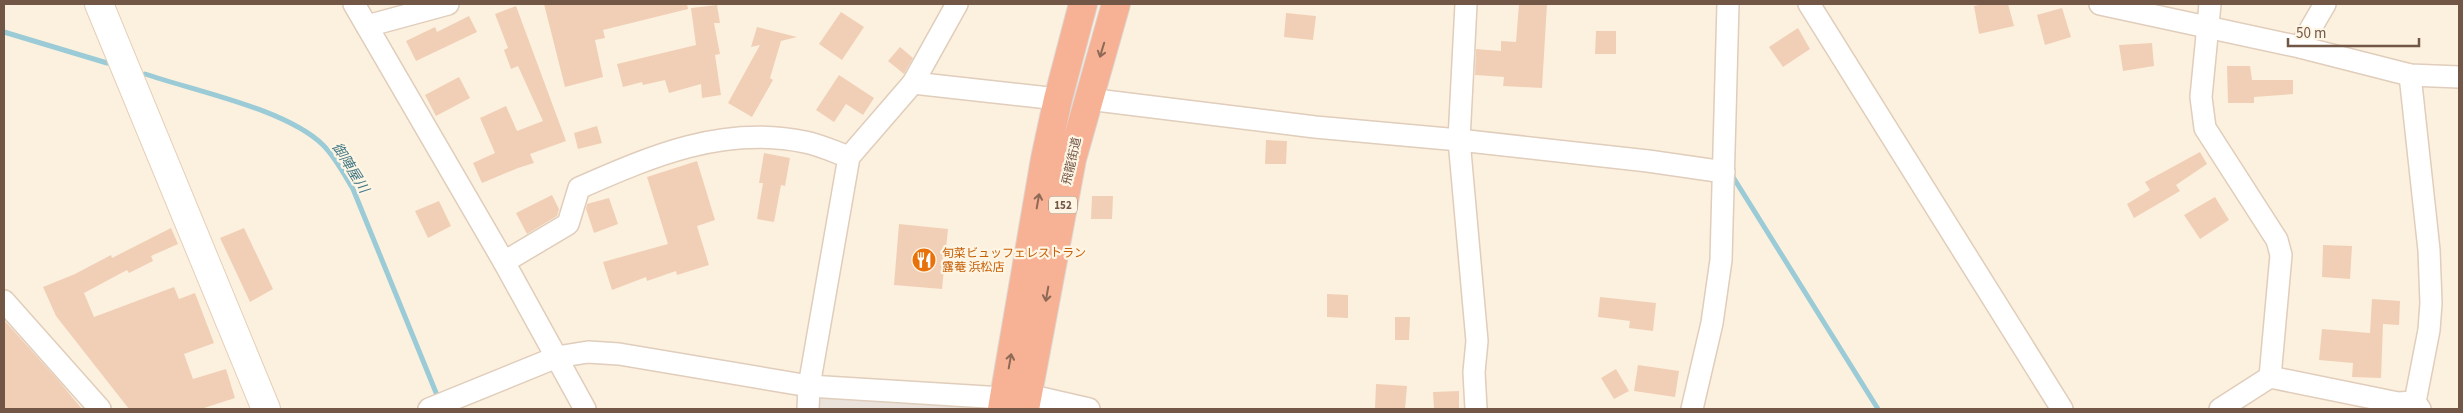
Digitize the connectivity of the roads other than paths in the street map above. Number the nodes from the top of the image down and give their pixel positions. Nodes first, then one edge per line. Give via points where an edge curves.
1 (99, 4) edge
2 (354, 4) edge
3 (448, 4) edge
4 (957, 4) edge
5 (1083, 4) edge
6 (1116, 4) edge
7 (1466, 4) edge
8 (1728, 4) edge
9 (1809, 4) edge
10 (2100, 4) edge
11 (2210, 4) edge
12 (2325, 4) edge
13 (367, 26) junction
14 (2206, 28) junction
15 (2300, 47) junction
16 (2410, 75) junction
17 (2459, 77) edge
18 (913, 84) junction
19 (1058, 99) junction
20 (1088, 99) junction
21 (1459, 140) junction
22 (849, 157) junction
23 (1724, 172) junction
24 (504, 262) junction
25 (4, 301) edge
26 (557, 357) junction
27 (2270, 377) junction
28 (809, 386) junction
29 (1014, 403) edge
30 (436, 406) edge
31 (2418, 406) edge
32 (100, 409) edge
33 (266, 409) edge
34 (585, 409) edge
35 (808, 409) edge
36 (1089, 409) edge
37 (1476, 409) edge
38 (1692, 409) edge
39 (2062, 409) edge
40 (2220, 409) edge

1 - 33 street
2 - 13 street
3 - 13 street
4 - 18 street
5 - 19 highway, 飛龍街道 / 152
6 -> 20 highway, 飛龍街道 / 152
7 - 21 street
8 - 23 street
9 - 39 street
10 - 14 street
11 - 14 street
12 - 15 street
13 - 24 street
14 - 15 street
14 - 27 street via 2201,97 2205,128 2277,240 2281,255
15 - 16 street
16 - 17 street
16 - 31 street via 2429,250 2431,303
18 - 19 street
18 - 22 street
29 -> 19 highway, 飛龍街道 / 152
20 - 21 street via 1315,127
20 -> 29 highway, 飛龍街道 / 152
21 - 23 street
21 - 37 street via 1476,341
22 - 24 street via 806,142 766,137 703,143 657,154 579,188 568,224
22 - 28 street
23 - 38 street via 1721,260 1712,323
24 - 26 street
25 - 32 street
26 - 28 street via 588,352 619,354
26 - 30 street
26 - 34 street
27 - 31 street
27 - 40 street
28 - 29 street
28 - 35 street
29 - 36 street

